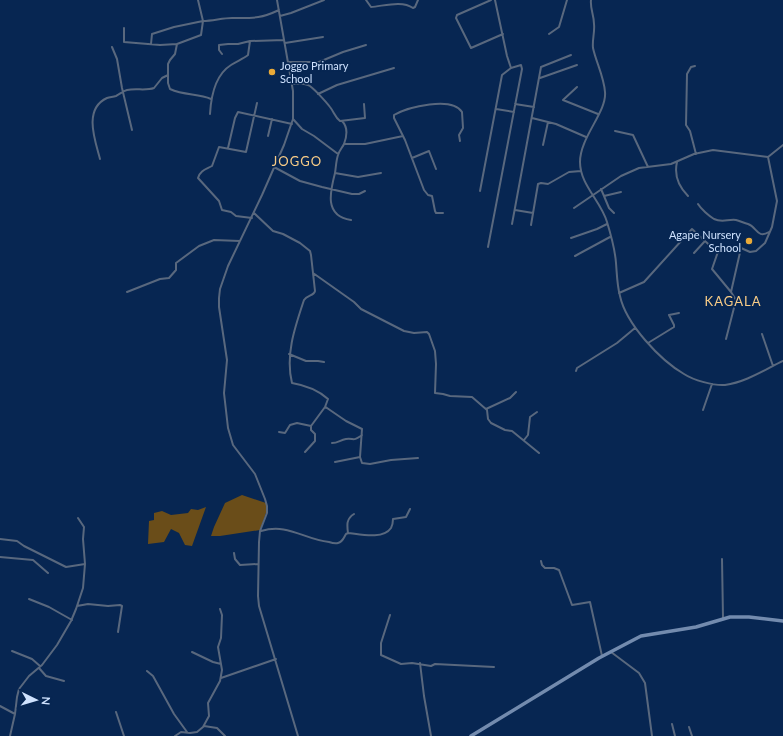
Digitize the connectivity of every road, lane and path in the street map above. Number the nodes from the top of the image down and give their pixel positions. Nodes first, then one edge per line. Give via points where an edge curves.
1 (198, 0) edge
2 (277, 0) edge
3 (324, 0) edge
4 (366, 0) edge
5 (418, 0) edge
6 (491, 0) edge
7 (495, 0) edge
8 (566, 0) edge
9 (591, 0) edge
10 (279, 10) junction
11 (280, 16) junction
12 (203, 21) junction
13 (124, 28) dead end
14 (503, 34) junction
15 (548, 34) dead end
16 (323, 37) dead end
17 (250, 41) junction
18 (284, 42) junction
19 (151, 44) junction
20 (177, 44) junction
21 (366, 46) dead end
22 (112, 47) dead end
23 (222, 54) dead end
24 (571, 55) dead end
25 (288, 62) junction
26 (577, 65) dead end
27 (695, 66) dead end
28 (394, 68) dead end
29 (511, 68) junction
30 (168, 75) junction
31 (540, 78) junction
32 (292, 84) junction
33 (577, 87) dead end
34 (123, 91) junction
35 (318, 94) junction
36 (211, 99) junction
37 (257, 103) dead end
38 (364, 104) dead end
39 (516, 104) junction
40 (534, 107) junction
41 (496, 110) junction
42 (514, 112) junction
43 (210, 114) dead end
44 (598, 114) junction
45 (255, 115) junction
46 (532, 118) junction
47 (272, 119) junction
48 (293, 119) junction
49 (342, 121) junction
50 (548, 122) junction
51 (292, 124) junction
52 (132, 130) dead end
53 (614, 131) dead end
54 (268, 136) dead end
55 (403, 136) junction
56 (586, 137) junction
57 (460, 141) dead end
58 (344, 144) junction
59 (543, 145) dead end
60 (783, 145) edge
61 (228, 148) junction
62 (338, 154) junction
63 (696, 154) junction
64 (768, 157) junction
65 (412, 158) junction
66 (100, 159) dead end
67 (677, 162) junction
68 (274, 166) junction
69 (648, 167) junction
70 (436, 169) dead end
71 (581, 171) junction
72 (335, 173) junction
73 (381, 173) dead end
74 (601, 189) junction
75 (330, 190) junction
76 (365, 191) dead end
77 (480, 191) dead end
78 (621, 192) dead end
79 (593, 195) junction
80 (604, 196) junction
81 (688, 196) dead end
82 (698, 204) dead end
83 (574, 208) dead end
84 (515, 210) junction
85 (254, 212) junction
86 (443, 213) dead end
87 (533, 213) junction
88 (614, 213) dead end
89 (252, 218) junction
90 (351, 220) dead end
91 (512, 224) dead end
92 (607, 224) junction
93 (531, 225) dead end
94 (770, 231) junction
95 (610, 236) junction
96 (570, 238) dead end
97 (240, 241) junction
98 (705, 241) junction
99 (722, 243) dead end
100 (488, 247) dead end
101 (694, 253) dead end
102 (718, 253) junction
103 (575, 256) dead end
104 (313, 272) junction
105 (127, 292) dead end
106 (731, 292) junction
107 (619, 293) junction
108 (679, 313) dead end
109 (635, 328) junction
110 (762, 334) dead end
111 (726, 340) dead end
112 (648, 343) junction
113 (289, 354) junction
114 (783, 360) edge
115 (324, 362) dead end
116 (773, 366) junction
117 (576, 372) dead end
118 (712, 384) junction
119 (516, 392) dead end
120 (326, 407) junction
121 (486, 409) junction
122 (703, 410) dead end
123 (537, 412) dead end
124 (312, 426) junction
125 (279, 432) dead end
126 (362, 435) junction
127 (524, 440) junction
128 (332, 443) dead end
129 (305, 452) dead end
130 (539, 453) dead end
131 (360, 457) junction
132 (418, 458) dead end
133 (335, 462) dead end
134 (410, 509) dead end
135 (354, 514) dead end
136 (78, 518) dead end
137 (260, 531) junction
138 (348, 533) junction
139 (0, 539) edge
140 (234, 553) dead end
141 (0, 557) edge
142 (722, 559) dead end
143 (540, 561) dead end
144 (85, 564) junction
145 (258, 564) junction
146 (48, 573) dead end
147 (29, 599) dead end
148 (77, 606) junction
149 (220, 609) dead end
150 (390, 615) dead end
151 (723, 618) junction
152 (72, 620) junction
153 (783, 621) edge
154 (118, 632) dead end
155 (12, 651) dead end
156 (192, 652) dead end
157 (611, 652) junction
158 (602, 657) junction
159 (276, 658) junction
160 (420, 663) junction
161 (221, 664) junction
162 (40, 667) junction
163 (494, 667) dead end
164 (147, 671) dead end
165 (221, 678) junction
166 (64, 681) dead end
167 (0, 706) edge
168 (116, 712) dead end
169 (15, 714) junction
170 (672, 724) dead end
171 (204, 726) junction
172 (689, 728) dead end
173 (187, 732) junction
174 (10, 736) edge
175 (124, 736) edge
176 (175, 736) edge
177 (225, 736) edge
178 (298, 736) edge
179 (431, 736) edge
180 (471, 736) edge
181 (652, 736) edge
182 (675, 736) edge
183 (692, 736) edge

1 - 12 street
2 - 10 street
3 - 11 street
4 - 5 street via 371,7 406,5 413,8
6 - 14 street via 457,15 456,18 471,48
7 - 14 street
8 - 15 street via 559,27
9 - 44 street via 593,45 605,93
10 - 11 street
10 - 12 street via 253,19
11 - 18 street
12 - 19 street via 152,34
12 - 20 street via 201,35
13 - 19 street via 124,42
14 - 29 street
16 - 18 street
17 - 18 street
17 - 23 street via 219,45
17 - 36 street via 248,55 231,65 219,77
18 - 25 street
19 - 20 street
20 - 30 street via 175,54 168,64
21 - 25 street via 319,62
22 - 34 street
24 - 31 street via 541,67
25 - 32 street
26 - 31 street
27 - 63 street via 691,67 687,74 686,125
28 - 35 street via 337,85
29 - 39 street via 522,66
29 - 41 street via 502,75
30 - 34 street via 154,88
30 - 36 street via 170,89 185,95
31 - 40 street
32 - 35 street via 308,85
32 - 48 street
33 - 44 street via 563,100
34 - 52 street
34 - 66 street via 106,99 93,112
35 - 49 street via 337,119
36 - 43 street
37 - 45 street
38 - 49 street via 365,118
39 - 40 street
39 - 42 street
40 - 46 street
41 - 42 street
41 - 77 street
42 - 100 street
44 - 56 street
45 - 47 street
45 - 61 street via 238,112
45 - 61 street via 246,152
46 - 50 street
46 - 84 street
47 - 51 street
47 - 54 street
48 - 51 street
48 - 62 street via 302,129
49 - 58 street via 346,130
50 - 56 street
50 - 59 street
51 - 68 street
53 - 69 street via 633,135
55 - 57 street via 394,118 396,114 443,103 458,106 462,112
55 - 58 street via 365,144
55 - 65 street
56 - 71 street via 580,154
58 - 62 street
60 - 64 street
61 - 89 street via 219,147 212,166 200,173 198,178 220,203 222,210 236,216
62 - 72 street
63 - 64 street via 717,150
63 - 67 street
64 - 94 street via 777,201
65 - 70 street via 429,151
65 - 86 street via 424,190 432,196 436,213
67 - 69 street
67 - 81 street via 678,182
68 - 75 street via 300,181
68 - 85 street
69 - 74 street via 621,176
71 - 79 street
71 - 87 street via 569,172 548,184 538,184
72 - 73 street via 358,177
72 - 75 street
74 - 79 street
74 - 80 street
75 - 76 street via 352,194
75 - 90 street via 335,213
78 - 80 street
79 - 83 street
79 - 92 street
80 - 88 street
82 - 94 street via 717,220 738,220 752,225 759,233 765,234
84 - 87 street
84 - 91 street
85 - 89 street
85 - 104 street via 274,231 288,236 308,249
87 - 93 street
89 - 97 street
92 - 95 street
92 - 96 street
94 - 106 street via 765,243 756,251 750,252 741,248
95 - 103 street
95 - 107 street
97 - 105 street via 218,239 203,244 176,263 176,270 169,278
97 - 137 street via 219,294 227,360 224,392 231,440 255,474 265,499 267,513
98 - 101 street
98 - 102 street
98 - 107 street via 694,230 690,230 644,282
99 - 102 street
102 - 106 street via 712,269
104 - 113 street via 314,293 304,300
104 - 121 street via 361,309 404,331 427,332 435,351 435,393 472,397
106 - 111 street via 736,300
107 - 109 street
108 - 112 street via 669,315 674,327
109 - 112 street
109 - 117 street via 577,368
110 - 116 street
112 - 118 street via 683,374
113 - 115 street via 306,361
113 - 120 street via 292,383 322,393 328,399
114 - 116 street
116 - 118 street via 746,380
118 - 122 street
119 - 121 street via 510,398
120 - 124 street
120 - 126 street via 361,428
121 - 127 street via 491,423 512,431
123 - 127 street via 530,417 528,437
124 - 125 street via 295,423 289,426 285,433
124 - 129 street via 315,441
126 - 128 street via 354,440 346,439
126 - 131 street
127 - 130 street
131 - 132 street via 362,463 366,464
131 - 133 street
134 - 138 street via 406,517 394,519 391,528 385,533 365,536
135 - 138 street via 348,521
136 - 144 street via 84,527
137 - 138 street via 270,528 288,529 320,541 337,543
137 - 145 street
139 - 144 street via 17,541 64,567
140 - 145 street via 240,565
141 - 146 street via 33,560
142 - 151 street
143 - 158 street via 545,568 558,570 572,604 590,602
144 - 148 street via 83,588
145 - 159 street via 259,606
147 - 152 street
148 - 152 street
148 - 154 street via 122,606
149 - 161 street via 221,638 218,647
150 - 160 street via 381,643 381,655 401,664
151 - 153 street via 745,616
151 - 157 street via 696,627 641,636
152 - 162 street
155 - 162 street via 32,659
156 - 161 street
157 - 158 street
157 - 181 street via 639,673 645,683
158 - 180 street
159 - 165 street
159 - 178 street
160 - 163 street via 432,666 435,664
160 - 179 street
161 - 165 street
162 - 166 street via 46,676
162 - 169 street via 19,688
164 - 173 street
165 - 171 street via 209,700 209,716
167 - 169 street
168 - 175 street
169 - 174 street
170 - 182 street
171 - 173 street via 197,732
171 - 177 street via 217,728
172 - 183 street
173 - 176 street

